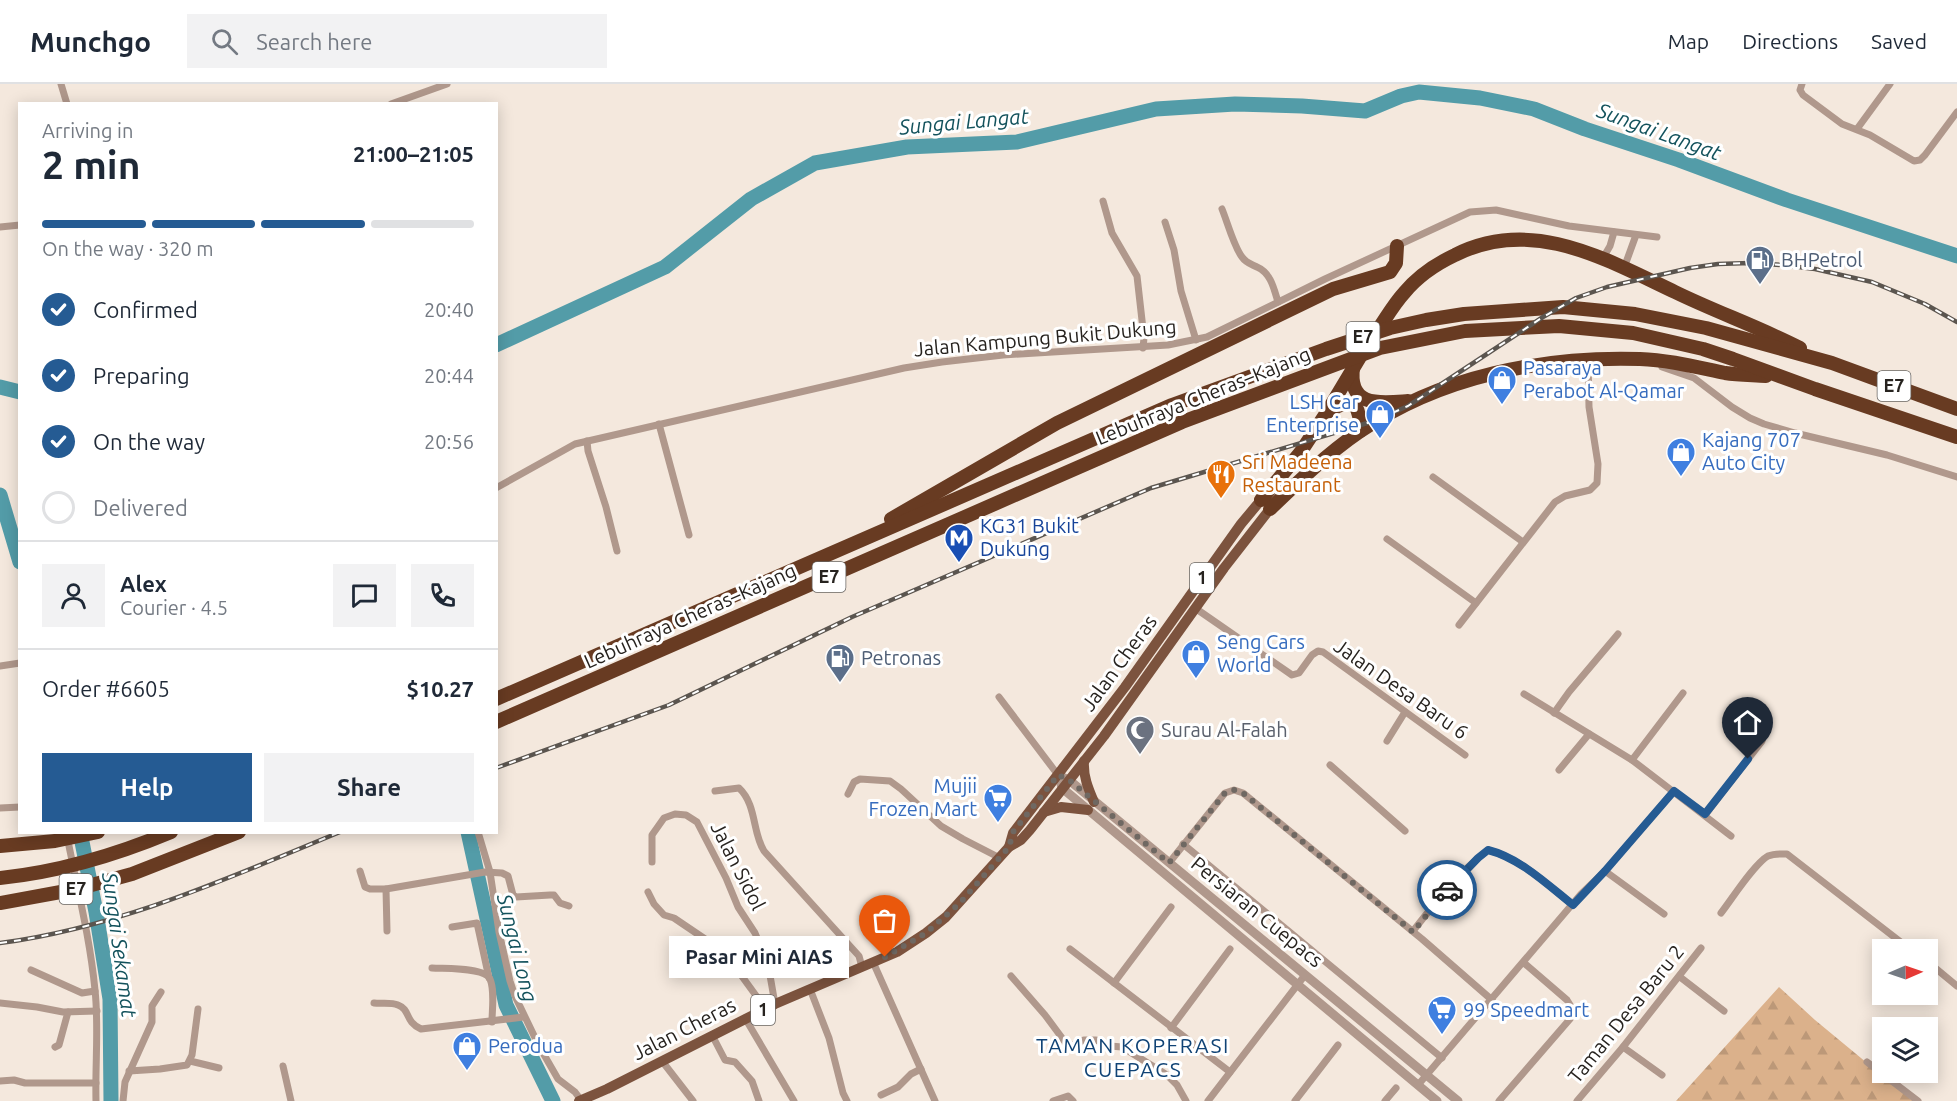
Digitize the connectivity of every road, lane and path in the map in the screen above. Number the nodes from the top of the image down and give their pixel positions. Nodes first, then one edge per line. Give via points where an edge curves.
1 (61, 84) edge
2 (447, 84) edge
3 (1890, 84) edge
4 (1801, 87) edge
5 (66, 102) edge
6 (398, 102) edge
7 (1957, 112) edge
8 (1857, 129) junction
9 (1103, 201) dead end
10 (1222, 209) dead end
11 (1166, 222) dead end
12 (18, 225) edge
13 (0, 227) edge
14 (1614, 232) junction
15 (1636, 235) junction
16 (1657, 237) dead end
17 (1397, 246) junction
18 (1603, 258) junction
19 (1624, 268) junction
20 (1278, 302) junction
21 (1196, 340) junction
22 (1143, 348) junction
23 (1588, 359) junction
24 (1640, 359) junction
25 (1832, 363) junction
26 (1353, 366) junction
27 (1783, 378) junction
28 (1413, 401) junction
29 (1957, 409) edge
30 (1327, 412) junction
31 (659, 424) junction
32 (1359, 431) junction
33 (1957, 437) edge
34 (587, 441) junction
35 (1433, 477) dead end
36 (1957, 477) edge
37 (498, 487) edge
38 (1265, 505) junction
39 (689, 535) dead end
40 (1387, 539) dead end
41 (1523, 542) junction
42 (617, 551) dead end
43 (835, 551) junction
44 (1476, 603) junction
45 (1195, 608) junction
46 (1459, 626) dead end
47 (1618, 634) dead end
48 (18, 663) edge
49 (0, 666) edge
50 (1683, 693) dead end
51 (1524, 694) dead end
52 (999, 697) dead end
53 (498, 698) edge
54 (1405, 712) junction
55 (1554, 713) junction
56 (498, 721) edge
57 (1589, 734) junction
58 (1387, 741) dead end
59 (1762, 741) dead end
60 (1465, 755) dead end
61 (1632, 760) junction
62 (1084, 761) junction
63 (1330, 765) dead end
64 (1559, 770) dead end
65 (1058, 775) junction
66 (1065, 784) junction
67 (716, 791) dead end
68 (1674, 791) junction
69 (848, 794) dead end
70 (1091, 806) junction
71 (18, 807) edge
72 (0, 808) edge
73 (1041, 814) junction
74 (1705, 814) junction
75 (1405, 831) dead end
76 (83, 834) edge
77 (166, 834) edge
78 (234, 834) edge
79 (478, 834) edge
80 (1731, 836) dead end
81 (61, 837) edge
82 (1183, 844) junction
83 (0, 846) edge
84 (1009, 847) junction
85 (1000, 858) junction
86 (652, 862) dead end
87 (1169, 863) junction
88 (360, 871) dead end
89 (1605, 871) junction
90 (488, 872) junction
91 (0, 878) edge
92 (386, 889) junction
93 (648, 892) dead end
94 (0, 903) edge
95 (1573, 905) junction
96 (569, 906) dead end
97 (1171, 907) dead end
98 (1721, 913) dead end
99 (1664, 914) dead end
100 (452, 927) dead end
101 (387, 930) dead end
102 (1413, 932) junction
103 (1897, 939) edge
104 (1701, 948) dead end
105 (1070, 949) dead end
106 (1230, 949) dead end
107 (873, 962) junction
108 (1524, 963) junction
109 (862, 967) junction
110 (432, 968) dead end
111 (31, 970) dead end
112 (1938, 970) edge
113 (1305, 975) junction
114 (1011, 976) dead end
115 (1680, 977) junction
116 (489, 978) junction
117 (1114, 983) junction
118 (1298, 984) junction
119 (1957, 986) edge
120 (810, 989) junction
121 (95, 991) junction
122 (161, 992) dead end
123 (1492, 1000) junction
124 (0, 1003) edge
125 (374, 1003) dead end
126 (775, 1004) junction
127 (198, 1008) dead end
128 (764, 1009) junction
129 (97, 1011) junction
130 (1724, 1011) dead end
131 (68, 1012) junction
132 (522, 1017) junction
133 (745, 1018) junction
134 (494, 1021) junction
135 (1171, 1028) junction
136 (712, 1035) junction
137 (1338, 1045) dead end
138 (55, 1047) dead end
139 (1623, 1047) junction
140 (1442, 1059) junction
141 (190, 1061) junction
142 (662, 1061) junction
143 (1867, 1062) dead end
144 (283, 1066) dead end
145 (219, 1068) dead end
146 (921, 1070) junction
147 (129, 1071) junction
148 (1230, 1072) junction
149 (1427, 1075) junction
150 (1662, 1075) dead end
151 (0, 1081) edge
152 (96, 1083) junction
153 (1419, 1085) junction
154 (1396, 1088) dead end
155 (881, 1095) dead end
156 (96, 1101) edge
157 (123, 1101) edge
158 (291, 1101) edge
159 (580, 1101) edge
160 (693, 1101) edge
161 (759, 1101) edge
162 (794, 1101) edge
163 (847, 1101) edge
164 (935, 1101) edge
165 (1053, 1101) edge
166 (1073, 1101) edge
167 (1186, 1101) edge
168 (1208, 1101) edge
169 (1295, 1101) edge
170 (1385, 1101) edge
171 (1437, 1101) edge
172 (1458, 1101) edge
173 (1499, 1101) edge
174 (1577, 1101) edge
175 (1918, 1101) edge

1 - 5 street
2 - 6 street
3 - 8 street
4 - 8 street via 1803,95 1842,124
7 - 8 street via 1920,160 1914,161
9 - 22 street via 1112,233 1137,276
10 - 20 street via 1241,256 1265,272
11 - 21 street
12 - 13 street
14 - 15 street, Jalan Kampung Bukit Dukung
14 - 17 street, Jalan Kampung Bukit Dukung via 1496,210 1470,212
14 - 18 street
15 - 16 street, Jalan Kampung Bukit Dukung
15 - 19 street
17 - 20 street, Jalan Kampung Bukit Dukung
17 - 43 highway via 1396,263 1390,272 1333,289 1057,423
18 - 19 highway
18 - 26 highway via 1528,239 1470,247 1434,266 1404,292
19 - 25 highway
20 - 21 street, Jalan Kampung Bukit Dukung
21 - 22 street, Jalan Kampung Bukit Dukung
22 - 31 street, Jalan Kampung Bukit Dukung via 1003,355 927,364
23 - 24 highway
23 - 28 highway via 1521,367 1466,381
23 - 41 street via 1597,483 1590,490 1555,502
24 - 27 highway
24 - 36 street via 1694,378 1750,418
25 - 29 highway, Lebuhraya Cheras–Kajang / E7
25 - 43 highway, Lebuhraya Cheras–Kajang / E7 via 1706,328 1635,314 1563,307 1464,314 1390,328 1172,405
26 - 28 highway via 1352,379 1362,399 1374,404
26 - 30 highway
27 - 33 highway, Lebuhraya Cheras–Kajang / E7
27 - 56 highway, Lebuhraya Cheras–Kajang / E7 via 1713,352 1633,333 1559,326 1465,331 1380,348 1182,422
28 - 32 highway
30 - 32 highway via 1337,405 1355,405 1361,421
30 - 38 highway
31 - 34 street, Jalan Kampung Bukit Dukung
31 - 39 street
32 - 38 highway
34 - 37 street, Jalan Kampung Bukit Dukung
34 - 42 street
35 - 41 street
38 - 45 main road, Jalan Cheras / 1
38 - 65 main road, Jalan Cheras / 1 via 1240,524
40 - 44 street
41 - 44 street
43 - 53 highway, Lebuhraya Cheras–Kajang / E7
44 - 46 street
45 - 54 street, Jalan Desa Baru 6 via 1292,675 1299,673 1312,655 1323,652
45 - 62 main road, Jalan Cheras / 1
47 - 55 street
48 - 49 street
50 - 61 street
51 - 55 street
52 - 65 street
54 - 58 street
54 - 60 street, Jalan Desa Baru 6
55 - 57 street
57 - 61 street
57 - 64 street
59 - 74 street
61 - 68 street
62 - 66 main road, Jalan Cheras / 1
62 - 70 main road
63 - 75 street
65 - 66 street, Persiaran Cuepacs
65 - 84 main road, Jalan Cheras / 1 via 1013,832
66 - 70 street, Persiaran Cuepacs
66 - 73 main road, Jalan Cheras / 1
67 - 109 street via 743,791 749,800 759,844 859,956
68 - 74 street
68 - 89 street
69 - 85 street via 860,779 890,781 941,826
70 - 73 main road via 1061,807
70 - 87 street, Persiaran Cuepacs
70 - 118 street, Persiaran Cuepacs via 1143,857
71 - 72 street
73 - 84 main road, Jalan Cheras / 1 via 1021,840
74 - 80 street
76 - 81 highway
77 - 91 highway, E7 via 71,866
78 - 94 highway, E7 via 132,874
79 - 90 street
81 - 83 highway
81 - 121 street via 91,954
82 - 87 street
82 - 102 street via 1225,793 1243,793
82 - 140 street
84 - 85 main road, Jalan Cheras / 1
85 - 107 main road, Jalan Cheras / 1 via 934,927
86 - 126 street, Jalan Sidol via 652,835 664,818 686,815 697,822 738,908 755,933 768,964
87 - 113 street, Persiaran Cuepacs
88 - 92 street via 365,887
89 - 95 street
89 - 99 street
90 - 92 street
90 - 96 street via 508,876 516,897 554,895
90 - 132 street via 510,981
92 - 101 street
93 - 128 street via 664,915 708,941 741,975
95 - 102 street via 1532,872 1488,850 1438,899
95 - 108 street
97 - 117 street
98 - 103 street via 1761,862 1777,853 1788,854
100 - 116 street via 477,923
102 - 123 street
104 - 115 street, Taman Desa Baru 2
105 - 117 street
106 - 135 street
107 - 109 main road, Jalan Cheras / 1
107 - 146 street
108 - 123 street
108 - 173 street via 1572,1008 1570,1019
109 - 120 main road, Jalan Cheras / 1
110 - 116 street via 482,971
111 - 121 street via 82,993
112 - 119 street
113 - 118 street
113 - 149 street, Persiaran Cuepacs
114 - 167 street via 1068,1046 1096,1040 1122,1047 1167,1075
115 - 130 street
115 - 139 street, Taman Desa Baru 2
116 - 134 street
117 - 135 street
118 - 148 street
118 - 153 street, Persiaran Cuepacs
120 - 126 main road, Jalan Cheras / 1
120 - 163 street
121 - 129 street
122 - 147 street via 152,1006 152,1022
123 - 140 street
124 - 131 street
125 - 134 street via 397,1004 405,1009 411,1024 421,1029
126 - 128 main road, Jalan Cheras / 1
127 - 141 street
128 - 133 main road, Jalan Cheras / 1
129 - 131 street
129 - 152 street
131 - 138 street via 59,1045
132 - 134 street
132 - 159 street via 558,1079
133 - 136 main road, Jalan Cheras / 1
133 - 162 street
135 - 148 street
136 - 142 main road, Jalan Cheras / 1
136 - 161 street via 725,1060 735,1062 752,1081
137 - 169 street
139 - 150 street
139 - 174 street, Taman Desa Baru 2
140 - 149 street
141 - 145 street
141 - 147 street via 175,1067
142 - 159 main road, Jalan Cheras / 1
142 - 160 street
143 - 175 street
144 - 158 street
146 - 155 street
146 - 164 street
147 - 157 street
148 - 168 street
149 - 153 street
149 - 172 street, Persiaran Cuepacs
151 - 152 street
152 - 156 street
153 - 171 street, Persiaran Cuepacs
154 - 170 street
165 - 166 street via 1068,1096

